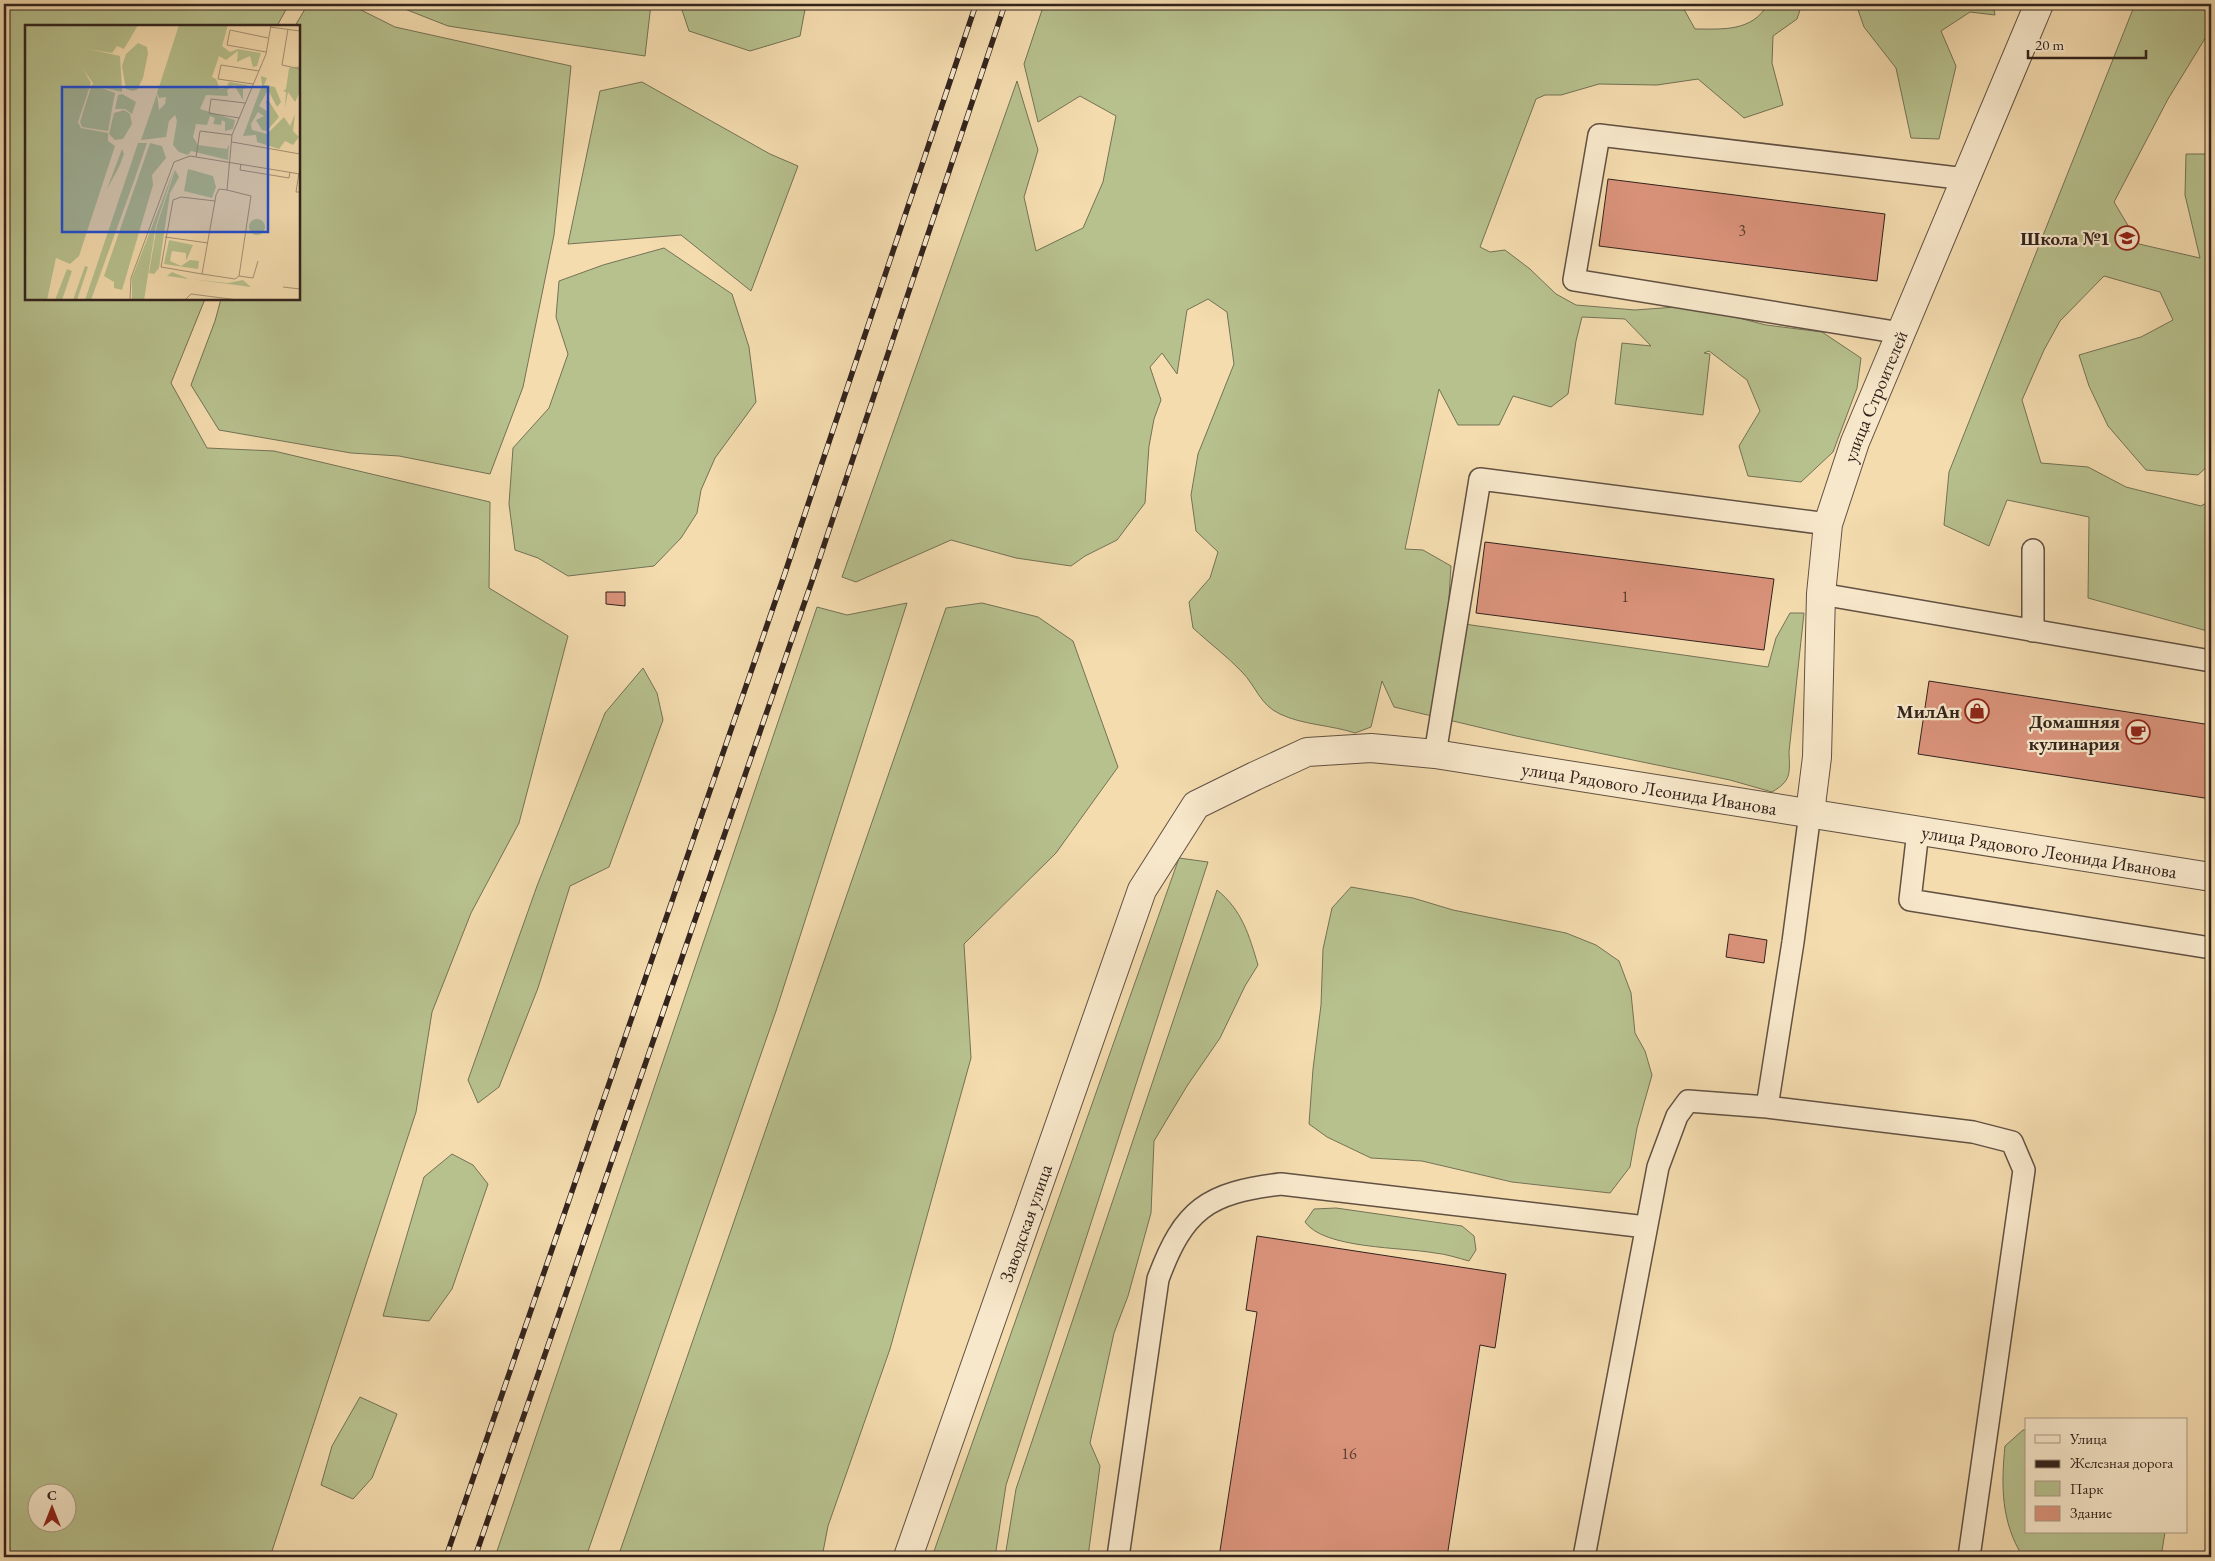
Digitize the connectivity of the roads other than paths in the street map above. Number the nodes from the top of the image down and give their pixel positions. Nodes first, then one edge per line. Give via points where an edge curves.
1 (2039, 4) edge
2 (1966, 179) junction
3 (1901, 333) junction
4 (1828, 524) junction
5 (2033, 550) dead end
6 (1821, 594) junction
7 (2033, 630) junction
8 (2211, 661) edge
9 (1435, 754) junction
10 (1810, 813) junction
11 (1918, 831) junction
12 (2211, 877) edge
13 (1142, 890) joint
14 (2211, 948) edge
15 (1767, 1107) junction
16 (1646, 1227) junction
17 (908, 1557) edge
18 (1118, 1557) edge
19 (1584, 1557) edge
20 (1969, 1557) edge

1 - 2 street, улица Строителей
2 - 3 street, улица Строителей
2 - 3 lane via 1598,135 1574,280
3 - 4 street, улица Строителей via 1855,442
4 - 6 street, улица Строителей
4 - 9 lane via 1480,479
5 - 7 lane
6 - 7 lane
6 - 10 street, улица Строителей via 1818,758
7 - 8 lane
9 - 10 street, улица Рядового Леонида Иванова
9 - 13 street, улица Рядового Леонида Иванова via 1371,748 1307,752 1255,776 1196,806
10 - 11 street, улица Рядового Леонида Иванова
10 - 15 lane
11 - 12 street, улица Рядового Леонида Иванова
11 - 14 lane via 1910,900
13 - 17 street, Заводская улица
15 - 16 lane via 1688,1101 1677,1116 1658,1166
15 - 20 lane via 1973,1132 2012,1142 2024,1170
16 - 18 lane via 1281,1184 1253,1188 1209,1202 1188,1220 1170,1246 1158,1279
16 - 19 lane

